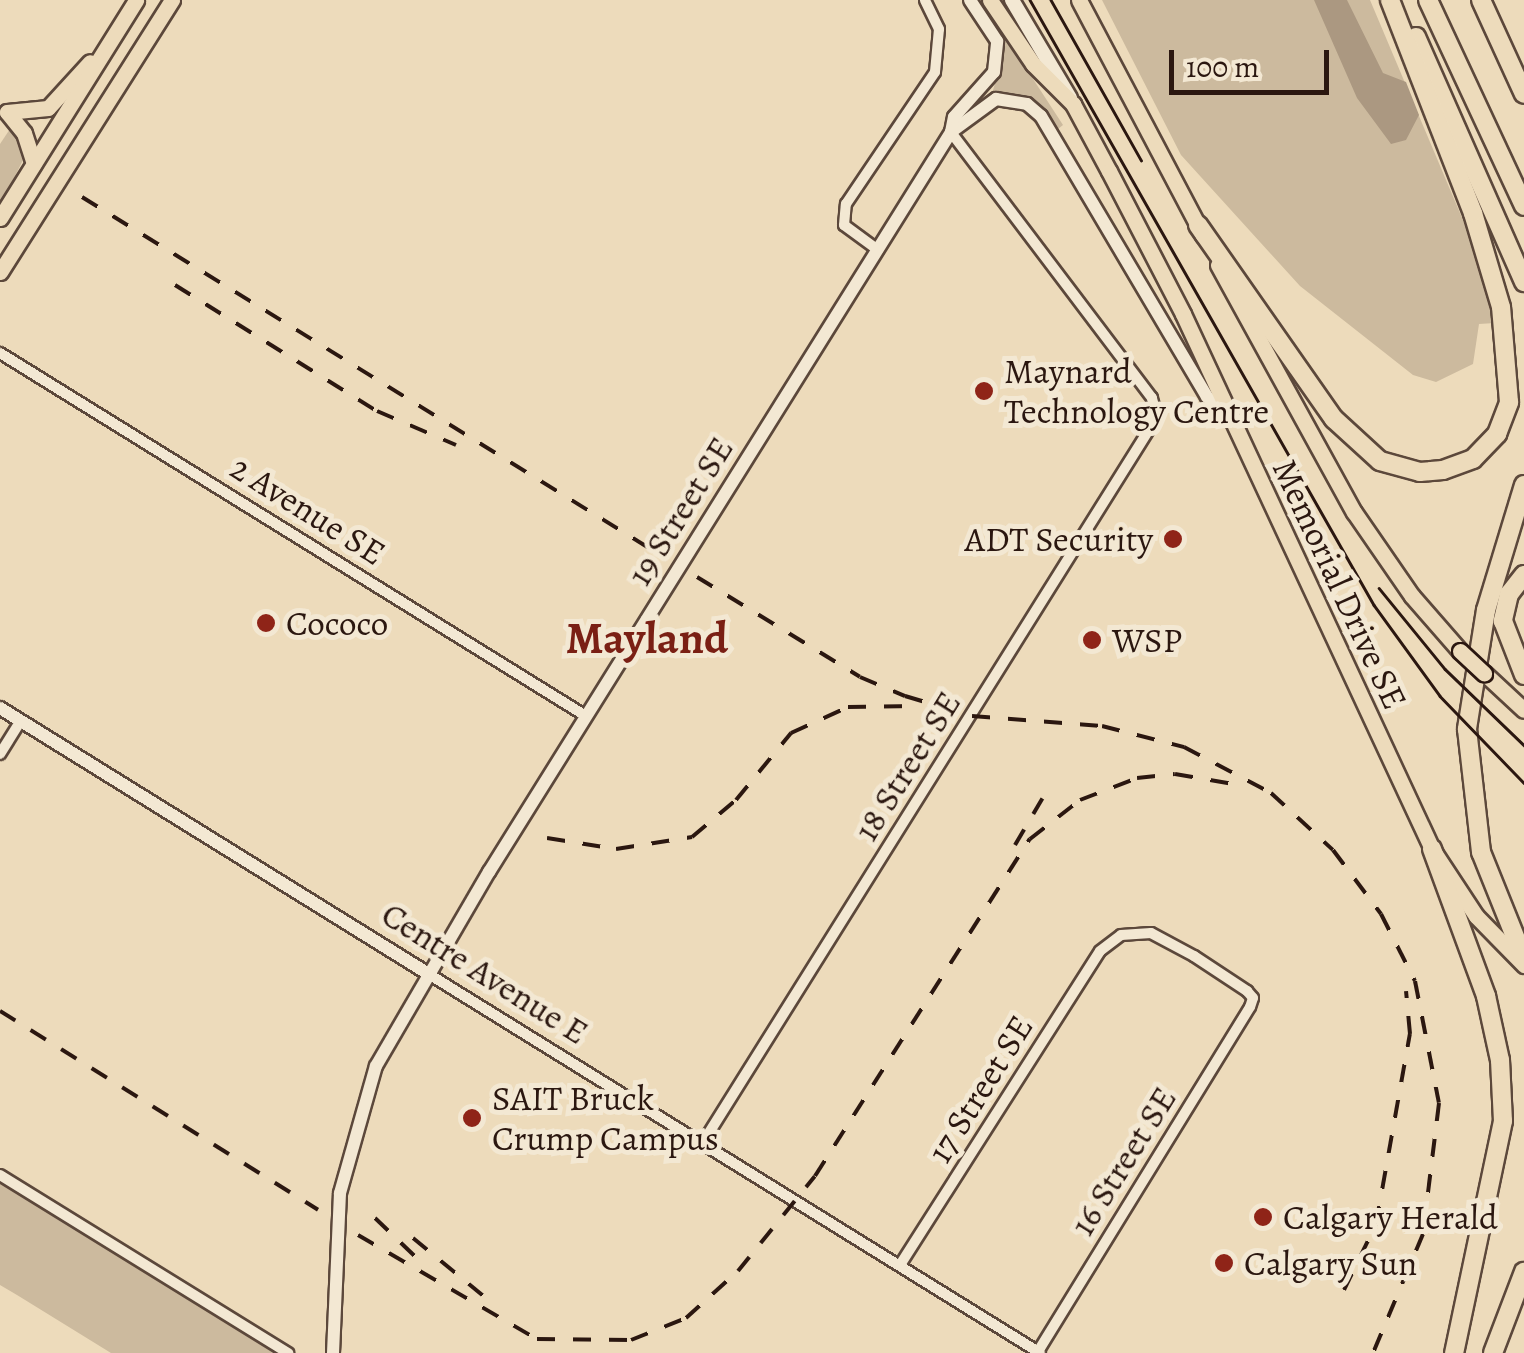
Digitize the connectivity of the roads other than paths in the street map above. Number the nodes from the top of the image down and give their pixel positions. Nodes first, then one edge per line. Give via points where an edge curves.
1 (136, 0) edge
2 (172, 0) edge
3 (925, 0) edge
4 (970, 0) edge
5 (990, 0) edge
6 (1012, 0) edge
7 (1390, 0) edge
8 (1399, 0) edge
9 (1428, 0) edge
10 (1484, 0) edge
11 (1078, 2) edge
12 (102, 55) junction
13 (1524, 66) edge
14 (1524, 94) edge
15 (1073, 104) junction
16 (3, 110) edge
17 (951, 132) junction
18 (34, 163) junction
19 (1524, 206) edge
20 (0, 218) edge
21 (1198, 226) junction
22 (878, 250) junction
23 (0, 272) edge
24 (1524, 282) edge
25 (1, 352) edge
26 (1230, 416) junction
27 (1524, 485) edge
28 (1524, 575) edge
29 (1524, 676) edge
30 (0, 708) edge
31 (1524, 710) edge
32 (586, 716) junction
33 (20, 721) junction
34 (0, 754) edge
35 (1432, 849) junction
36 (1524, 962) edge
37 (427, 973) junction
38 (1254, 998) joint
39 (702, 1144) junction
40 (0, 1176) edge
41 (900, 1265) junction
42 (1524, 1272) edge
43 (1039, 1352) edge
44 (288, 1353) edge
45 (332, 1353) edge
46 (1454, 1353) edge
47 (1493, 1353) edge

1 - 12 main road
2 - 23 main road
3 - 22 street via 939,29 934,72 846,204 844,225
4 - 17 street, 19 Street SE via 998,41 998,57 994,72 954,116
5 - 15 main road via 1032,64
6 - 15 main road, Memorial Drive SE
7 - 21 highway via 1474,213 1502,307 1509,402 1497,434 1473,459 1442,470 1420,472 1380,461 1334,420
8 - 24 highway
9 - 19 highway
10 - 13 highway
10 - 14 highway
11 - 21 main road, Memorial Drive SE
12 - 16 main road via 48,108
12 - 18 main road
15 - 26 main road, Memorial Drive SE
16 - 18 main road via 24,133
17 - 22 street, 19 Street SE
17 - 26 street via 996,98 1027,104 1042,116 1207,397
17 - 39 street, 18 Street SE via 1152,398 1157,416
18 - 20 main road
21 - 31 main road, Memorial Drive SE, bridge via 1354,512 1412,596
22 - 32 street, 19 Street SE
25 - 32 street, 2 Avenue SE
26 - 35 main road, Memorial Drive SE
27 - 36 highway via 1486,610 1467,729 1481,852
28 - 29 highway via 1503,621
30 - 33 street, Centre Avenue E
32 - 37 street, 19 Street SE
33 - 34 street
33 - 37 street, Centre Avenue E
35 - 36 main road, Memorial Drive SE via 1476,916
35 - 46 highway via 1486,996 1500,1060 1502,1122
37 - 39 street, Centre Avenue E
37 - 45 street, 19 Street SE via 376,1066 353,1131 338,1207
38 - 41 street, 17 Street SE via 1152,933 1108,942
38 - 43 street, 16 Street SE
39 - 41 street, Centre Avenue E
40 - 44 street
41 - 43 street, Centre Avenue E
42 - 47 highway

